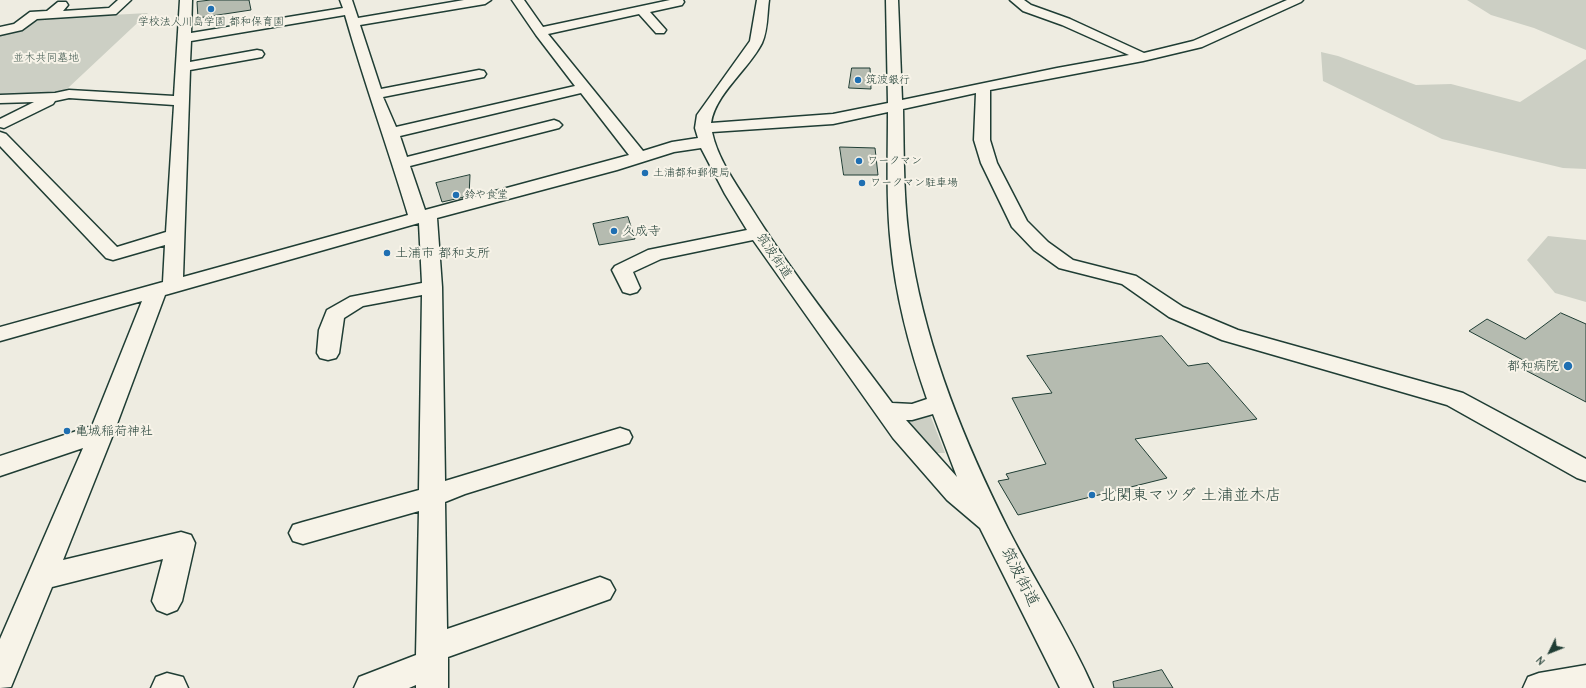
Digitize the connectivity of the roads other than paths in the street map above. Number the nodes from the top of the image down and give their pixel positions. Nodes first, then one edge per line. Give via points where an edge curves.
1 (67, 0) edge
2 (125, 0) edge
3 (186, 0) edge
4 (485, 0) edge
5 (518, 0) edge
6 (676, 0) edge
7 (763, 0) edge
8 (892, 0) edge
9 (1016, 0) edge
10 (1297, 0) edge
11 (642, 10) junction
12 (349, 11) edge
13 (50, 15) junction
14 (660, 30) dead end
15 (0, 31) edge
16 (540, 32) junction
17 (186, 38) junction
18 (257, 54) dead end
19 (1142, 57) junction
20 (184, 67) junction
21 (479, 74) dead end
22 (585, 88) junction
23 (982, 88) junction
24 (374, 94) junction
25 (55, 98) junction
26 (0, 99) edge
27 (182, 101) junction
28 (895, 105) junction
29 (554, 125) dead end
30 (1, 127) edge
31 (391, 133) junction
32 (705, 135) junction
33 (639, 158) junction
34 (401, 163) junction
35 (423, 216) junction
36 (758, 233) junction
37 (174, 236) junction
38 (165, 287) junction
39 (432, 287) junction
40 (630, 288) dead end
41 (0, 334) edge
42 (328, 353) dead end
43 (940, 404) junction
44 (886, 411) junction
45 (102, 432) junction
46 (620, 437) dead end
47 (926, 459) junction
48 (0, 466) edge
49 (965, 466) junction
50 (1586, 471) edge
51 (433, 496) junction
52 (992, 524) junction
53 (303, 533) dead end
54 (40, 578) junction
55 (600, 590) dead end
56 (167, 601) dead end
57 (432, 667) edge
58 (0, 676) edge
59 (1586, 680) edge
60 (167, 688) edge
61 (172, 688) edge
62 (370, 688) edge
63 (1077, 688) edge
64 (1539, 688) edge

1 - 13 street
2 - 13 street via 112,11
3 - 17 street
4 - 12 street
5 - 16 street
6 - 11 street via 678,2
7 - 32 street via 756,41 748,56 706,110 702,121
8 - 28 street, 筑波街道
9 - 19 street via 1027,8 1066,22
10 - 19 street via 1197,44
11 - 14 street
11 - 16 street
12 - 17 street
12 - 24 street
13 - 15 street via 34,15 18,27
16 - 22 street
17 - 20 street
18 - 20 street
19 - 23 street
20 - 27 street
21 - 24 street
22 - 31 street
22 - 33 street
23 - 28 street
23 - 50 street via 982,140 989,163 1019,223 1041,246 1066,264 1129,280 1176,312 1230,334 1455,399
24 - 31 street
25 - 26 street
25 - 27 street via 69,94
25 - 30 street
27 - 37 street
28 - 32 street via 833,119
28 - 43 street, 筑波街道 via 902,257 920,339
29 - 34 street
30 - 37 street via 113,254
31 - 34 street
32 - 33 street via 684,145
32 - 36 street, 筑波街道 via 730,188
33 - 35 street
34 - 35 street
35 - 38 street
35 - 39 street
36 - 40 street via 655,254 622,270
36 - 44 street, 筑波街道
37 - 38 street
38 - 41 street
38 - 45 street
39 - 42 street via 357,302 334,315
39 - 51 street
43 - 44 street via 912,412
43 - 49 street, 筑波街道
44 - 47 street, 筑波街道
45 - 48 street
45 - 54 street
46 - 51 street
47 - 49 street via 940,464
47 - 52 street, 筑波街道 via 968,505
49 - 52 street, 筑波街道
51 - 53 street
51 - 57 street
52 - 63 street, 筑波街道
54 - 56 street via 181,543
54 - 58 street
55 - 57 street
57 - 62 street
59 - 64 street
60 - 61 street

